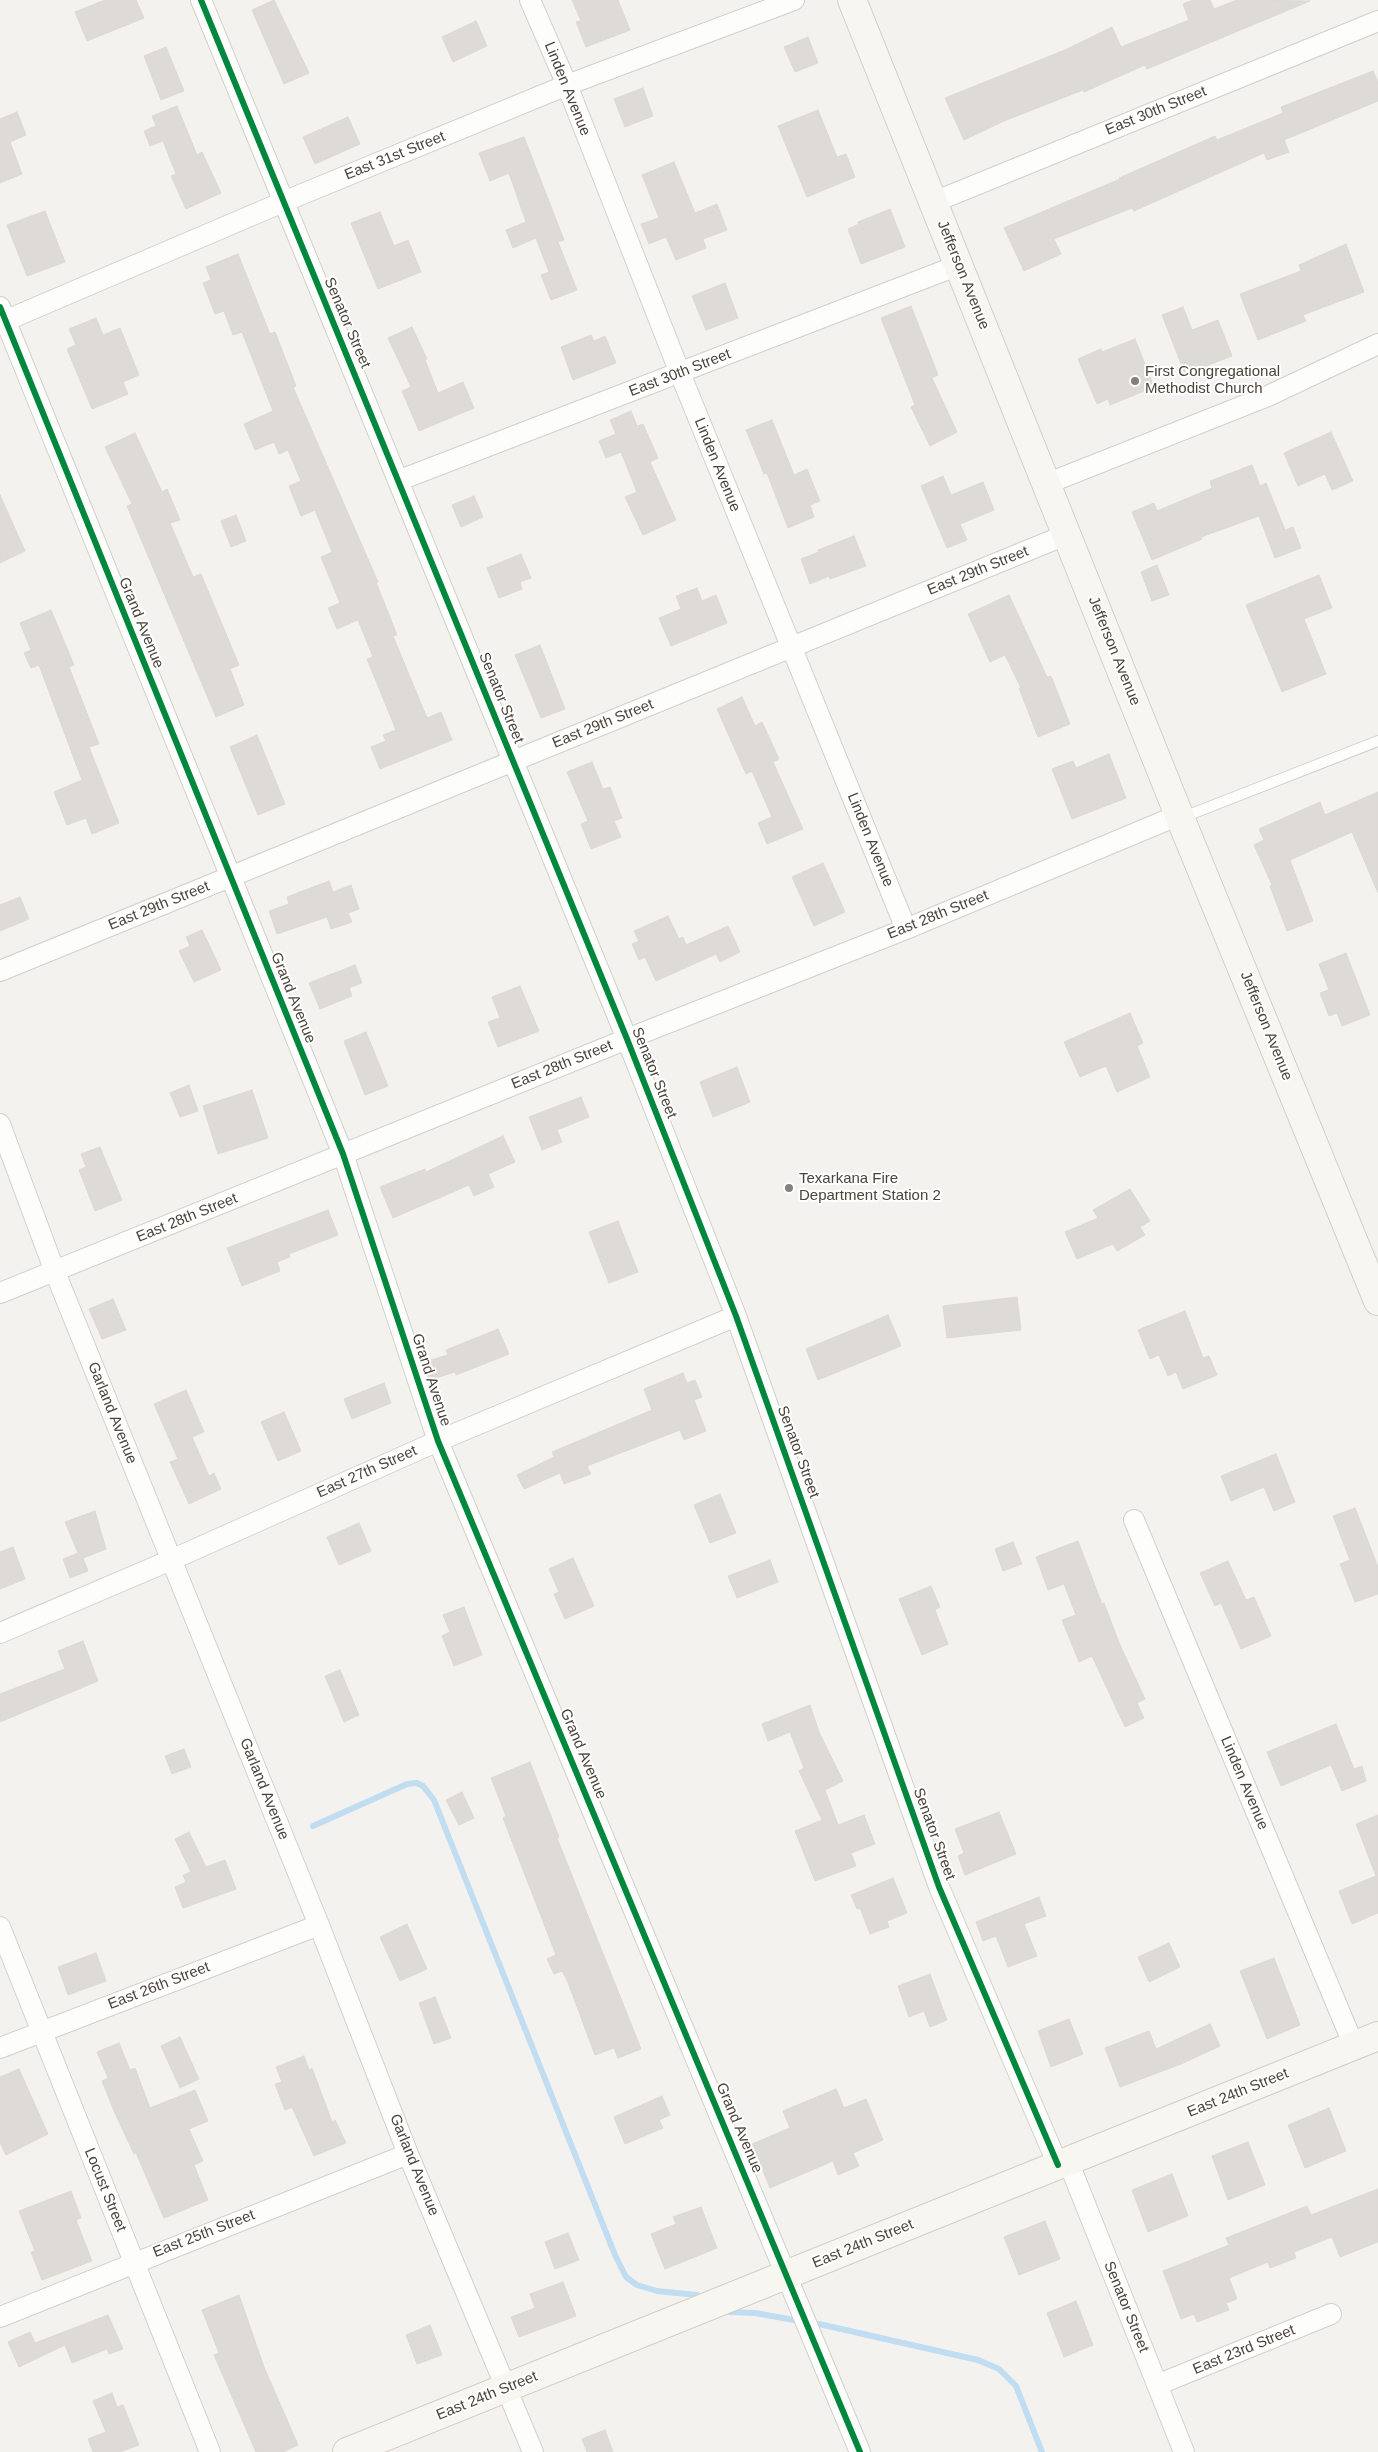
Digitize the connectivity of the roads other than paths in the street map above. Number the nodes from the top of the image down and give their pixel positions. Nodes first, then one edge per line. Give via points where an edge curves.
1 (201, 0) edge
2 (530, 0) edge
3 (794, 0) edge
4 (852, 0) edge
5 (1378, 21) edge
6 (567, 85) junction
7 (283, 202) junction
8 (934, 202) junction
9 (959, 265) junction
10 (2, 317) edge
11 (1378, 344) edge
12 (680, 373) junction
13 (400, 480) junction
14 (1046, 484) junction
15 (1068, 534) junction
16 (791, 646) junction
17 (1378, 741) edge
18 (513, 761) junction
19 (1180, 816) junction
20 (230, 877) junction
21 (906, 929) junction
22 (0, 972) edge
23 (627, 1039) junction
24 (0, 1124) edge
25 (343, 1154) junction
26 (55, 1272) junction
27 (0, 1293) edge
28 (1378, 1301) edge
29 (736, 1316) junction
30 (438, 1441) junction
31 (1134, 1520) dead end
32 (170, 1560) junction
33 (0, 1633) edge
34 (318, 1924) junction
35 (0, 1927) edge
36 (42, 2031) junction
37 (1366, 2041) edge
38 (0, 2048) edge
39 (408, 2154) junction
40 (1063, 2163) junction
41 (134, 2262) junction
42 (787, 2275) junction
43 (1331, 2314) dead end
44 (0, 2317) edge
45 (1157, 2385) junction
46 (507, 2388) junction
47 (210, 2452) edge
48 (347, 2452) edge
49 (533, 2452) edge
50 (860, 2452) edge
51 (1184, 2452) edge

1 - 7 street, Senator Street
2 - 6 street, Linden Avenue
3 - 6 street, East 31st Street
4 - 8 main road, Jefferson Avenue
5 - 8 street, East 30th Street
6 - 7 street, East 31st Street
6 - 12 street, Linden Avenue
7 - 10 street, East 31st Street
7 - 13 street, Senator Street
8 - 9 main road, Jefferson Avenue
9 - 12 street, East 30th Street
9 - 14 main road, Jefferson Avenue
10 - 20 street, Grand Avenue
11 - 14 street via 1268,396
12 - 13 street, East 30th Street
12 - 16 street, Linden Avenue
13 - 18 street, Senator Street
14 - 15 main road, Jefferson Avenue
15 - 16 street, East 29th Street
15 - 19 main road, Jefferson Avenue
16 - 18 street, East 29th Street
16 - 21 street, Linden Avenue
17 - 19 lane
18 - 20 street, East 29th Street
18 - 23 street, Senator Street
19 - 21 street, East 28th Street
19 - 28 main road, Jefferson Avenue
20 - 22 street, East 29th Street
20 - 25 street, Grand Avenue
21 - 23 street, East 28th Street
23 - 25 street, East 28th Street
23 - 29 street, Senator Street
24 - 26 street, Garland Avenue
25 - 26 street, East 28th Street
25 - 30 street, Grand Avenue
26 - 27 street, East 28th Street
26 - 32 street, Garland Avenue
29 - 30 street, East 27th Street
29 - 40 street, Senator Street via 939,1887
30 - 32 street, East 27th Street
30 - 42 street, Grand Avenue
31 - 37 street, Linden Avenue
32 - 33 street, East 27th Street
32 - 34 street, Garland Avenue
34 - 36 street, East 26th Street
34 - 39 street, Garland Avenue
35 - 36 street, Locust Street
36 - 38 street, East 26th Street
36 - 41 street, Locust Street
37 - 40 main road, East 24th Street
39 - 41 street, East 25th Street
39 - 46 street, Garland Avenue
40 - 42 main road, East 24th Street
40 - 45 street, Senator Street
41 - 44 street, East 25th Street
41 - 47 street, Locust Street
42 - 46 main road, East 24th Street
42 - 50 street, Grand Avenue
43 - 45 street, East 23rd Street
45 - 51 street, Senator Street
46 - 48 main road, East 24th Street
46 - 49 street, Garland Avenue

